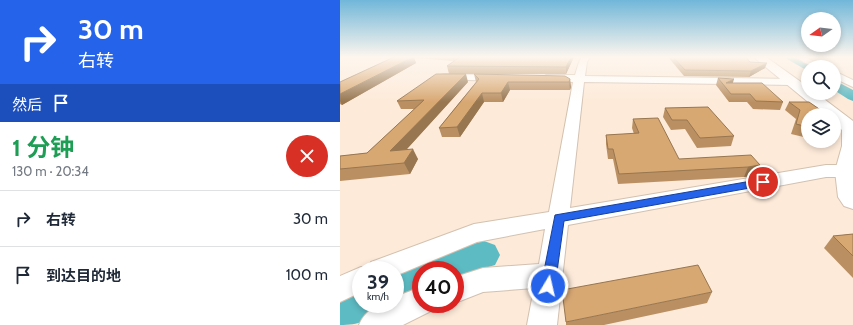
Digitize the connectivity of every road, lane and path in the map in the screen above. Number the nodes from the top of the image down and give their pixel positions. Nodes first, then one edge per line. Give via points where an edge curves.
1 (581, 72) edge
2 (779, 72) edge
3 (439, 77) edge
4 (509, 78) edge
5 (532, 78) edge
6 (841, 78) edge
7 (579, 79) junction
8 (792, 82) junction
9 (853, 84) edge
10 (846, 171) junction
11 (853, 200) edge
12 (559, 218) junction
13 (403, 261) edge
14 (550, 275) junction
15 (352, 283) edge
16 (464, 287) edge
17 (340, 289) edge
18 (412, 304) edge
19 (374, 325) edge
20 (542, 325) edge

1 - 7 street
2 - 8 highway
3 - 4 street
5 - 7 street
6 - 9 street
7 - 8 street
7 - 12 street
8 - 10 highway via 851,128 852,146
10 - 11 highway
10 - 12 street via 826,172
12 - 13 street via 474,233
12 - 14 street
14 - 16 street via 483,280
14 - 20 street
15 - 17 street
18 - 19 street

